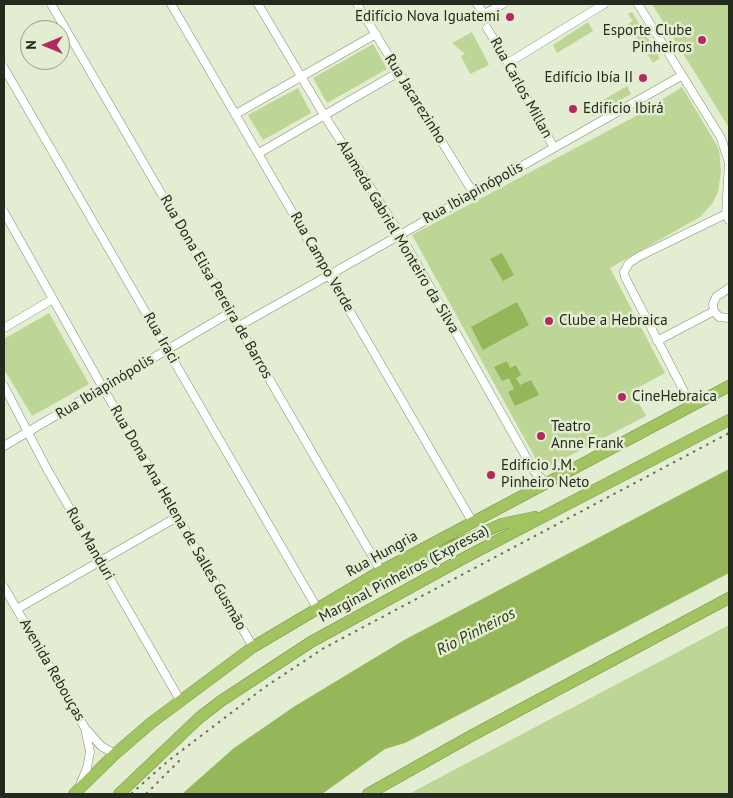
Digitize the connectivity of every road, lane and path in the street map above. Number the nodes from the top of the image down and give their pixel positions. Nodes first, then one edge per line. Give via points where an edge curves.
1 (51, 4) edge
2 (171, 4) edge
3 (258, 4) edge
4 (357, 4) edge
5 (477, 4) edge
6 (503, 4) edge
7 (604, 4) edge
8 (638, 4) edge
9 (487, 28) dead end
10 (376, 34) junction
11 (508, 62) junction
12 (4, 68) edge
13 (399, 72) junction
14 (681, 76) junction
15 (301, 77) junction
16 (236, 114) junction
17 (324, 115) junction
18 (554, 148) junction
19 (258, 153) junction
20 (474, 194) junction
21 (4, 212) edge
22 (728, 217) edge
23 (400, 234) junction
24 (330, 275) junction
25 (729, 288) edge
26 (53, 299) junction
27 (714, 311) junction
28 (231, 312) junction
29 (729, 318) edge
30 (239, 326) junction
31 (4, 328) edge
32 (657, 342) junction
33 (168, 350) junction
34 (4, 386) edge
35 (729, 386) edge
36 (103, 388) junction
37 (692, 407) junction
38 (729, 420) edge
39 (27, 433) junction
40 (4, 446) edge
41 (534, 471) junction
42 (546, 483) junction
43 (534, 489) junction
44 (546, 515) junction
45 (177, 517) junction
46 (472, 521) junction
47 (100, 562) junction
48 (381, 571) junction
49 (357, 585) junction
50 (4, 587) edge
51 (729, 598) edge
52 (317, 608) junction
53 (17, 609) junction
54 (253, 647) junction
55 (180, 700) junction
56 (85, 728) junction
57 (115, 754) junction
58 (76, 792) edge
59 (119, 794) edge
60 (368, 794) edge

1 - 28 street, Rua Dona Elisa Pereira de Barros
2 - 16 street, Rua Campo Verde
3 - 15 street, Alameda Gabriel Monteiro da Silva
4 - 10 street, Rua Jacarezinho
5 - 6 street via 484,14
7 - 11 street
8 - 14 street
9 - 11 street, Rua Carlos Millan
10 - 13 street, Rua Jacarezinho
10 - 15 street
11 - 18 street, Rua Carlos Millan
12 - 33 street, Rua Iraci
13 - 17 street
13 - 20 street, Rua Jacarezinho
14 - 18 street, Rua Ibiapinópolis
14 - 22 street via 707,114 726,152
15 - 16 street
15 - 17 street, Alameda Gabriel Monteiro da Silva
16 - 19 street, Rua Campo Verde
17 - 19 street
17 - 23 street, Alameda Gabriel Monteiro da Silva
18 - 20 street, Rua Ibiapinópolis
19 - 24 street, Rua Campo Verde
20 - 23 street, Rua Ibiapinópolis
21 - 26 street, Rua Dona Ana Helena de Salles Gusmão
22 - 32 street via 638,257 625,268 625,277
23 - 24 street, Rua Ibiapinópolis
23 - 41 street, Alameda Gabriel Monteiro da Silva
24 - 30 street, Rua Ibiapinópolis
24 - 46 street, Rua Campo Verde
25 - 27 street via 713,301
26 - 31 street
26 - 36 street, Rua Dona Ana Helena de Salles Gusmão
27 - 29 street via 719,317
27 - 32 street
28 - 30 street, Rua Dona Elisa Pereira de Barros
28 - 33 street, Rua Ibiapinópolis
30 - 48 street, Rua Dona Elisa Pereira de Barros
32 - 37 street
33 - 36 street, Rua Ibiapinópolis
33 - 52 street, Rua Iraci
34 - 39 street, Rua Manduri
35 - 37 highway, Rua Hungria
36 - 39 street, Rua Ibiapinópolis
36 - 45 street, Rua Dona Ana Helena de Salles Gusmão
37 - 42 highway, Rua Hungria
38 - 44 highway, Marginal Pinheiros (Expressa)
39 - 40 street, Rua Ibiapinópolis
39 - 47 street, Rua Manduri
41 - 42 street, Alameda Gabriel Monteiro da Silva
41 - 43 street, Alameda Gabriel Monteiro da Silva
42 - 43 highway, Rua Hungria
43 - 46 highway, Rua Hungria
44 - 49 highway via 502,524 382,579
44 - 59 highway, Marginal Pinheiros (Expressa) via 311,642 257,676 199,718
45 - 47 street
45 - 54 street, Rua Dona Ana Helena de Salles Gusmão
46 - 48 highway, Rua Hungria
47 - 53 street
47 - 55 street, Rua Manduri
48 - 49 highway, Rua Hungria
49 - 52 highway, Rua Hungria
50 - 53 street, Avenida Rebouças
51 - 60 highway
52 - 54 highway, Rua Hungria
53 - 56 street, Avenida Rebouças
54 - 55 highway, Rua Hungria
55 - 57 highway, Rua Hungria
56 - 57 street, Avenida Rebouças via 101,746
56 - 58 street, Avenida Rebouças via 90,744 89,760
57 - 58 highway, Rua Hungria

